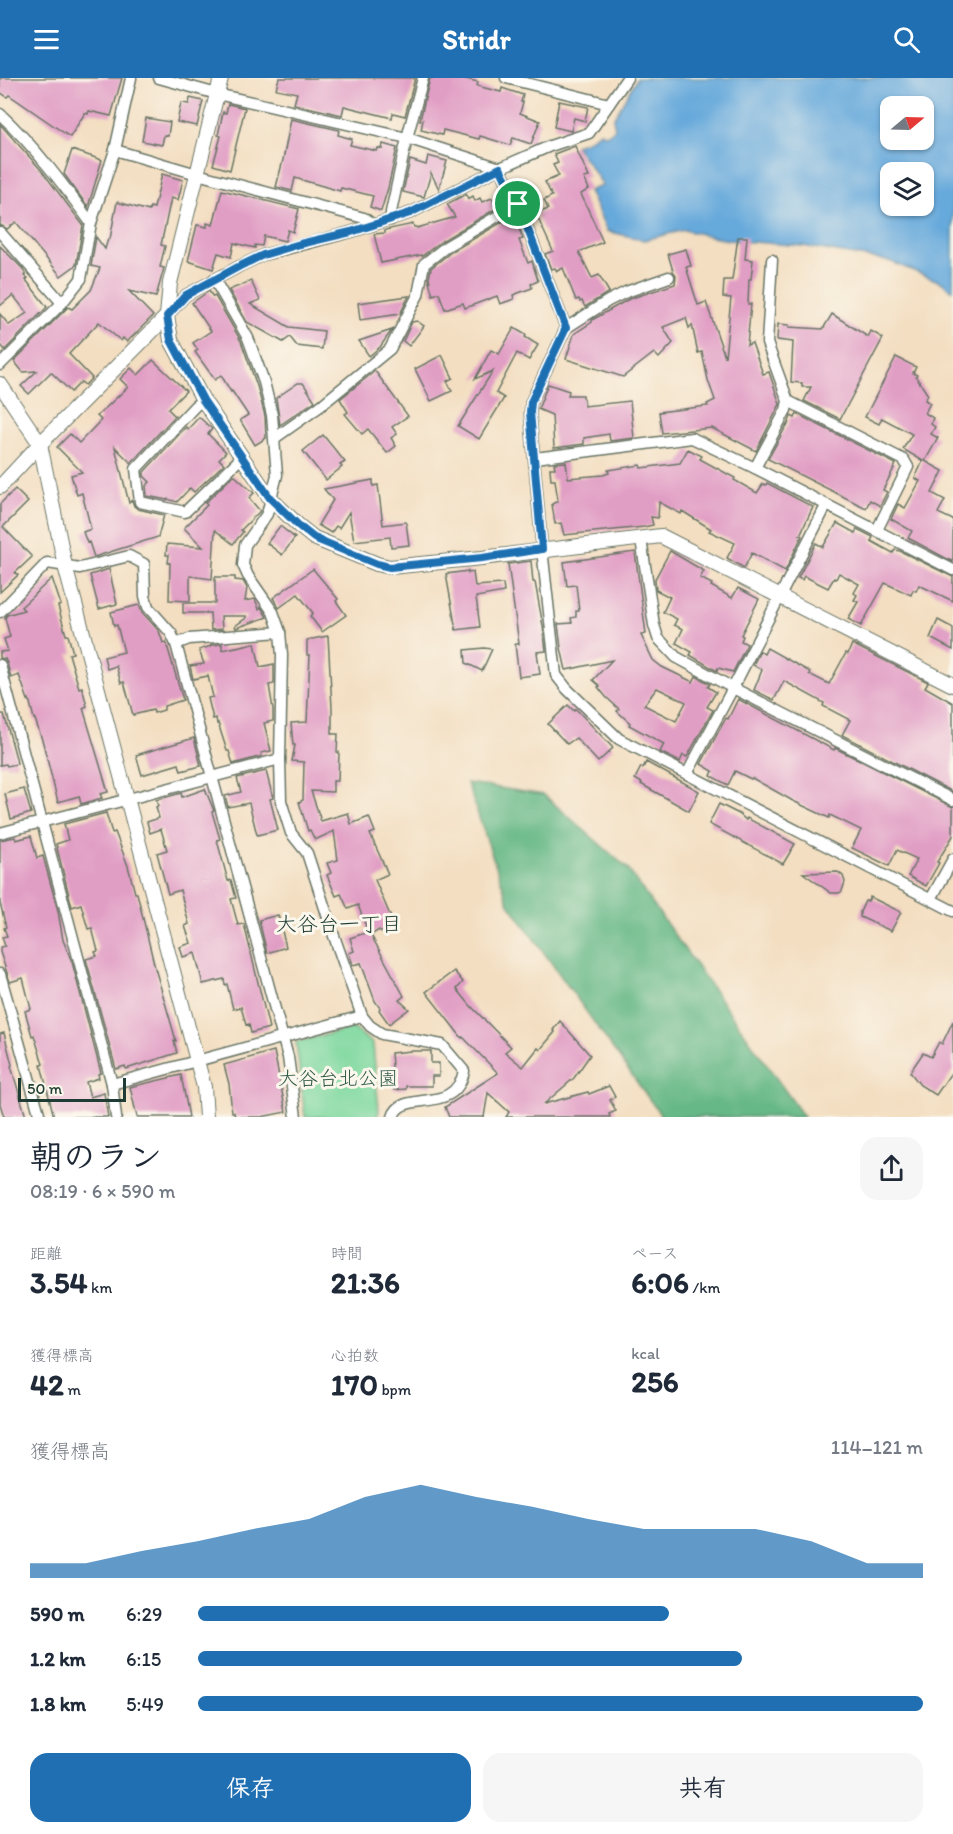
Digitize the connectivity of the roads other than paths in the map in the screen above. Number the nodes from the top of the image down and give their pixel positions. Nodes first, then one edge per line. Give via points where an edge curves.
1 (131, 78) edge
2 (159, 78) edge
3 (221, 78) edge
4 (423, 78) edge
5 (506, 78) edge
6 (627, 78) edge
7 (218, 94) junction
8 (609, 104) junction
9 (0, 114) edge
10 (407, 138) junction
11 (115, 150) junction
12 (500, 168) junction
13 (197, 174) junction
14 (518, 204) junction
15 (391, 220) junction
16 (91, 223) junction
17 (373, 225) junction
18 (0, 232) edge
19 (772, 260) dead end
20 (669, 277) dead end
21 (214, 279) junction
22 (62, 303) junction
23 (167, 316) junction
24 (566, 328) junction
25 (0, 365) edge
26 (0, 384) edge
27 (203, 400) junction
28 (788, 401) junction
29 (274, 438) junction
30 (39, 444) junction
31 (241, 458) junction
32 (535, 458) junction
33 (755, 468) junction
34 (0, 487) edge
35 (270, 498) junction
36 (826, 506) junction
37 (877, 530) junction
38 (641, 539) junction
39 (542, 549) junction
40 (65, 566) junction
41 (953, 570) edge
42 (780, 596) junction
43 (0, 612) edge
44 (280, 632) junction
45 (176, 644) junction
46 (0, 665) edge
47 (953, 685) edge
48 (733, 688) junction
49 (280, 759) junction
50 (687, 774) junction
51 (212, 776) junction
52 (126, 799) junction
53 (953, 800) edge
54 (41, 822) junction
55 (0, 833) edge
56 (953, 859) edge
57 (931, 899) junction
58 (953, 911) edge
59 (0, 974) edge
60 (362, 1016) junction
61 (282, 1038) junction
62 (197, 1060) junction
63 (111, 1084) junction
64 (40, 1117) edge
65 (116, 1117) edge
66 (206, 1117) edge
67 (296, 1117) edge
68 (393, 1117) edge

1 - 11 street
2 - 7 street
3 - 7 street
4 - 10 street
5 - 8 street
6 - 8 street
7 - 10 street
7 - 13 street
8 - 12 street via 588,133
9 - 16 street via 56,175
10 - 12 street
10 - 15 street
11 - 13 street
11 - 16 street
12 - 14 street
12 - 15 street
13 - 17 street via 364,218
13 - 23 street via 170,282
14 - 24 street
14 - 29 street via 424,264 418,295 390,349
15 - 17 street
16 - 22 street via 81,279
17 - 21 street via 263,255
18 - 22 street
19 - 28 street via 767,343
20 - 24 street via 626,292
21 - 23 street via 186,295
21 - 29 street via 248,338 273,415
22 - 25 street
23 - 27 street via 171,340
23 - 30 street
24 - 32 street via 531,402
26 - 30 street
27 - 31 street
27 - 31 street via 135,469 140,502 185,512
28 - 33 street
28 - 37 street via 904,460 908,467
29 - 35 street via 277,475
30 - 34 street
30 - 40 street
31 - 35 street
32 - 33 street via 692,438
32 - 39 street
33 - 36 street
35 - 39 street via 314,538 390,567
35 - 44 street via 267,514 245,545 243,565 273,612
36 - 37 street
36 - 42 street
37 - 41 street
38 - 39 street
38 - 42 street via 661,536
38 - 48 street via 658,638 676,657
39 - 50 street via 556,675 619,739
40 - 43 street via 47,563
40 - 45 street via 80,568 129,556 144,564 148,607
40 - 52 street
42 - 47 street
42 - 48 street
44 - 45 street via 189,639
44 - 49 street
45 - 51 street
46 - 54 street
48 - 50 street
48 - 53 street
49 - 51 street
49 - 60 street via 281,801 288,826 307,853
50 - 57 street
51 - 52 street
51 - 61 street
52 - 54 street
52 - 62 street
54 - 55 street
54 - 63 street
56 - 57 street
57 - 58 street
59 - 64 street
60 - 61 street
60 - 68 street via 382,1034 442,1045 464,1071 456,1091 446,1097 402,1105
61 - 62 street
61 - 67 street
62 - 63 street
62 - 66 street
63 - 65 street

